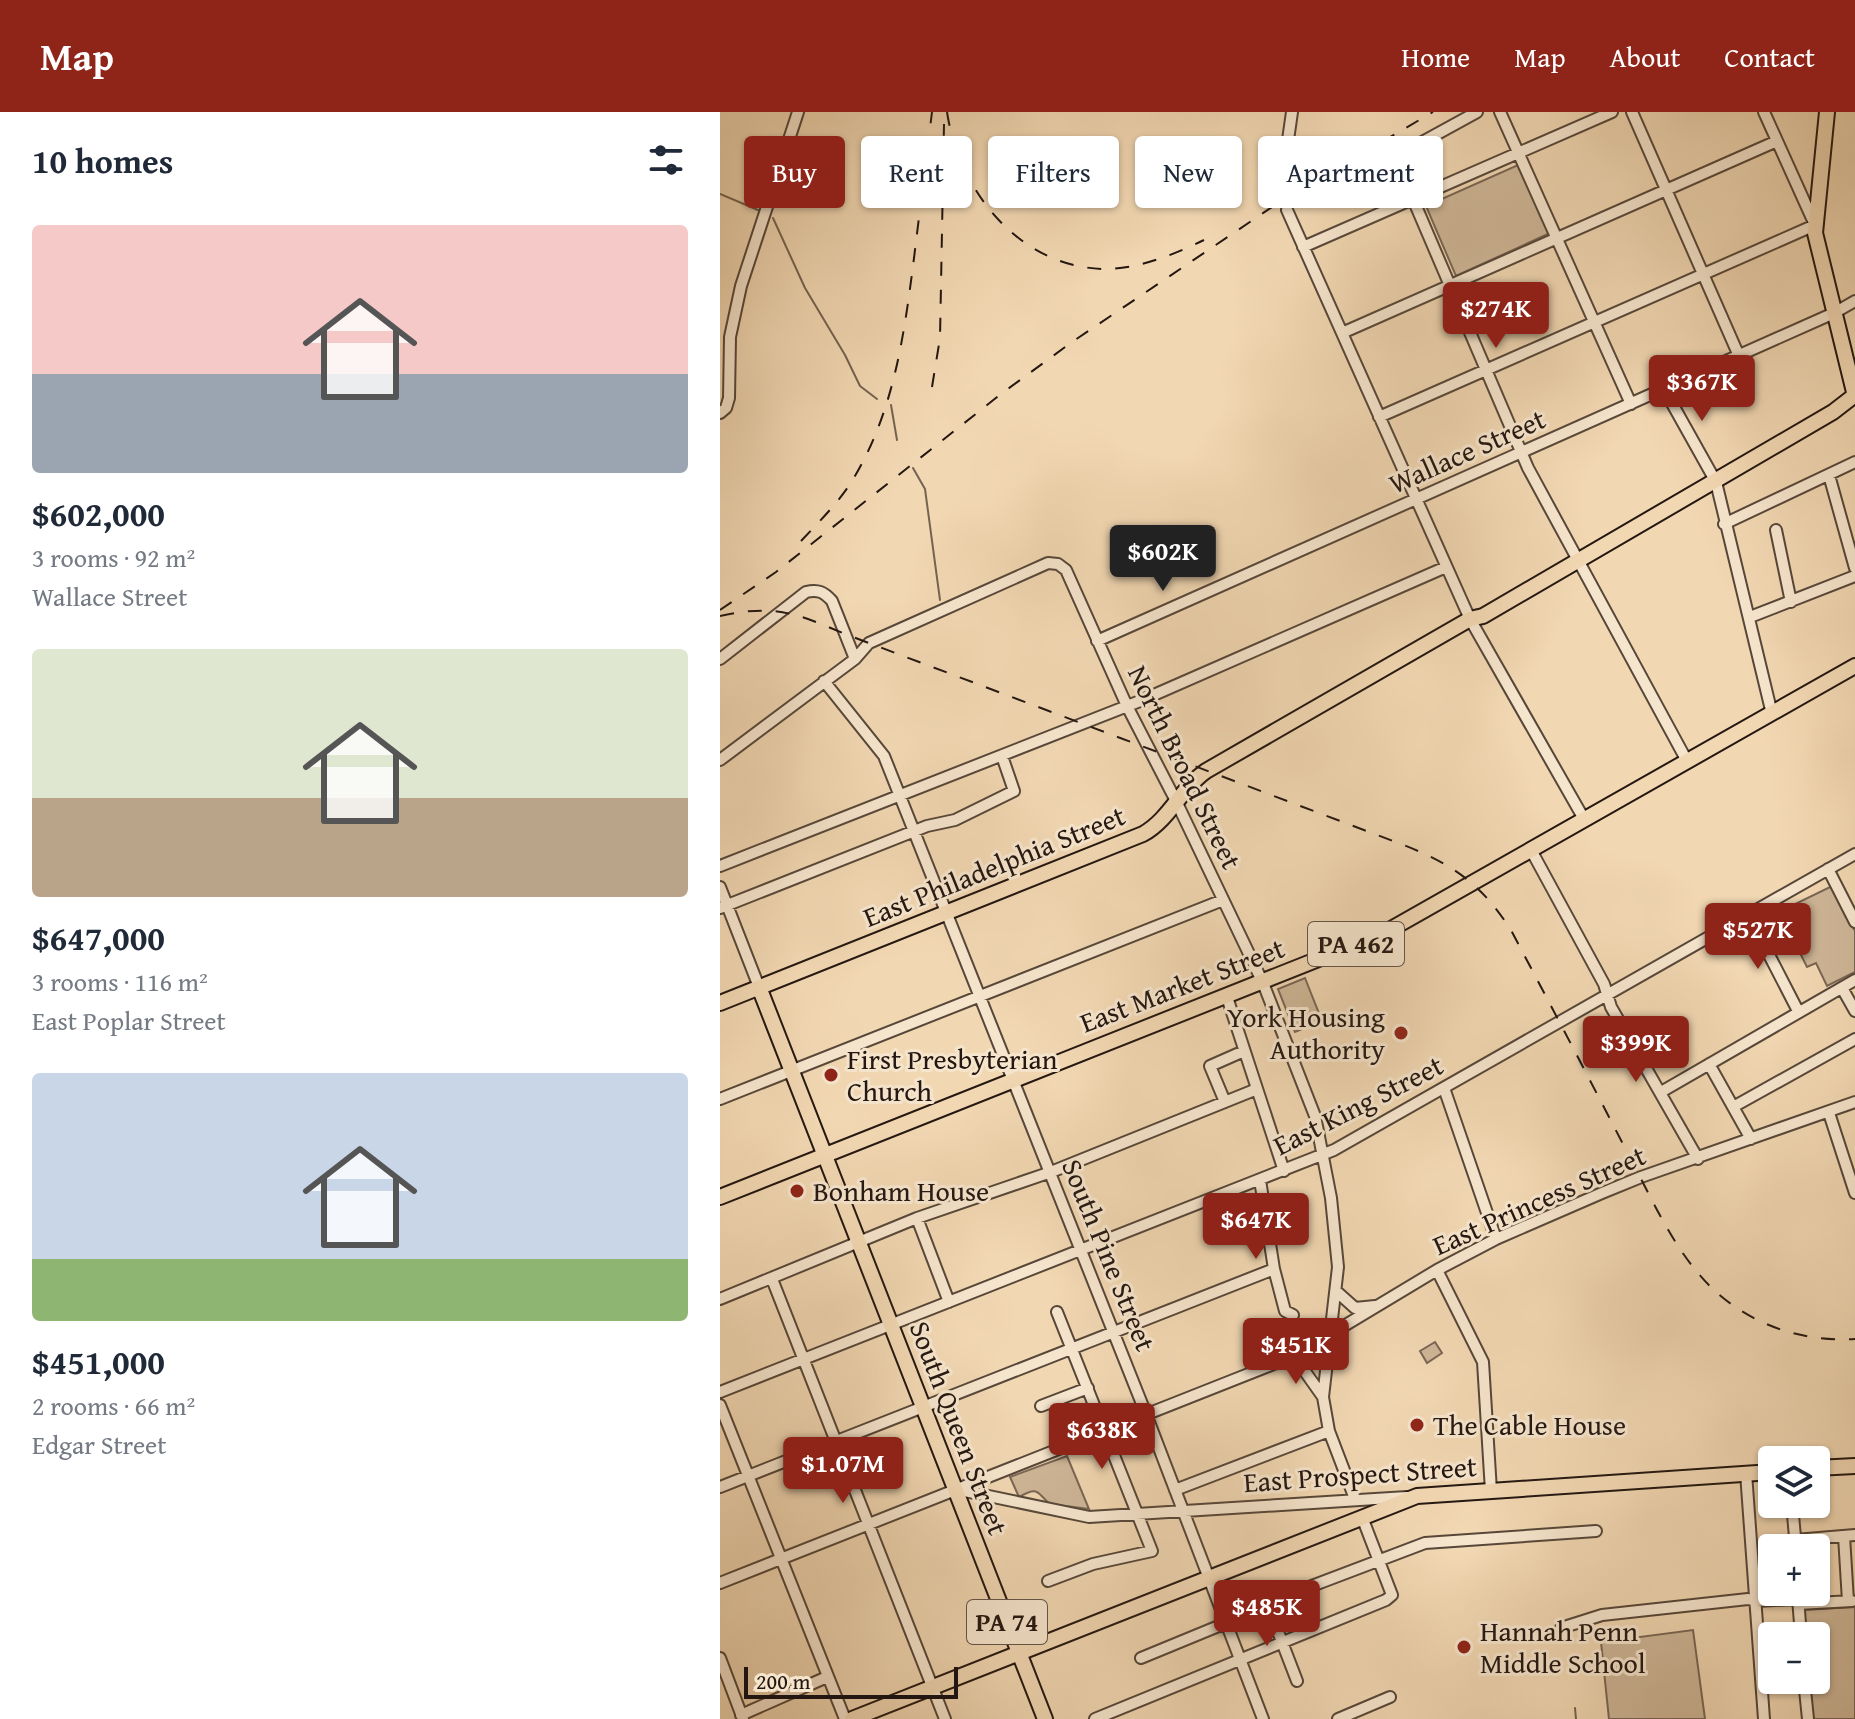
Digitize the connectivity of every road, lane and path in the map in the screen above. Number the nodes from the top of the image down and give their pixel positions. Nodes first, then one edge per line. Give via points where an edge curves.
1 (798, 112) edge
2 (1292, 112) edge
3 (1477, 112) edge
4 (1500, 112) edge
5 (1612, 112) edge
6 (1632, 112) edge
7 (1764, 112) edge
8 (1827, 112) edge
9 (1289, 136) edge
10 (1433, 136) edge
11 (1777, 141) junction
12 (1519, 153) junction
13 (1443, 187) edge
14 (1666, 190) junction
15 (1394, 208) edge
16 (1416, 208) edge
17 (1287, 210) dead end
18 (1815, 225) junction
19 (1557, 238) junction
20 (1303, 247) junction
21 (1703, 274) junction
22 (1450, 285) junction
23 (1855, 301) edge
24 (1834, 313) junction
25 (1594, 322) junction
26 (1342, 333) junction
27 (1739, 356) junction
28 (1486, 370) junction
29 (1664, 389) junction
30 (1855, 395) edge
31 (1631, 404) junction
32 (720, 413) edge
33 (1379, 417) junction
34 (1522, 453) junction
35 (1855, 462) edge
36 (1829, 475) junction
37 (1714, 477) junction
38 (1416, 499) junction
39 (1724, 524) junction
40 (1776, 530) dead end
41 (1576, 557) junction
42 (1446, 567) junction
43 (1855, 568) edge
44 (1855, 576) edge
45 (1791, 602) junction
46 (1750, 617) junction
47 (1470, 619) junction
48 (1097, 641) junction
49 (720, 659) edge
50 (855, 659) junction
51 (1855, 666) edge
52 (824, 681) junction
53 (1127, 706) junction
54 (1772, 714) junction
55 (1002, 756) junction
56 (720, 760) edge
57 (1687, 761) junction
58 (899, 795) junction
59 (1176, 801) junction
60 (1584, 819) junction
61 (914, 832) junction
62 (1531, 850) junction
63 (1855, 854) edge
64 (720, 866) edge
65 (1828, 869) junction
66 (720, 887) edge
67 (1223, 900) junction
68 (724, 906) edge
69 (946, 913) junction
70 (1748, 914) junction
71 (1853, 915) edge
72 (1855, 980) edge
73 (1263, 983) junction
74 (759, 987) junction
75 (1842, 988) junction
76 (1607, 995) junction
77 (979, 997) junction
78 (1227, 997) junction
79 (720, 1003) edge
80 (1798, 1011) junction
81 (1855, 1011) edge
82 (1855, 1039) edge
83 (1244, 1051) junction
84 (1709, 1064) junction
85 (792, 1070) junction
86 (1012, 1079) junction
87 (1444, 1088) junction
88 (1257, 1089) junction
89 (1661, 1092) junction
90 (720, 1099) edge
91 (1225, 1102) junction
92 (1855, 1102) edge
93 (1733, 1107) junction
94 (1829, 1113) junction
95 (1751, 1139) junction
96 (826, 1154) junction
97 (1324, 1154) junction
98 (1698, 1159) junction
99 (1851, 1168) edge
100 (1284, 1171) junction
101 (1051, 1172) junction
102 (1260, 1180) junction
103 (1855, 1193) edge
104 (720, 1197) edge
105 (917, 1218) junction
106 (1496, 1239) junction
107 (859, 1242) junction
108 (1081, 1250) junction
109 (1274, 1269) junction
110 (1437, 1270) junction
111 (772, 1279) junction
112 (1336, 1291) junction
113 (720, 1299) edge
114 (949, 1302) junction
115 (1381, 1305) junction
116 (1057, 1312) dead end
117 (1293, 1315) dead end
118 (892, 1324) junction
119 (1114, 1333) junction
120 (1332, 1333) junction
121 (1073, 1350) junction
122 (1294, 1356) junction
123 (804, 1359) junction
124 (1088, 1388) junction
125 (720, 1392) edge
126 (1323, 1397) junction
127 (720, 1405) edge
128 (1041, 1406) dead end
129 (923, 1408) junction
130 (1146, 1414) junction
131 (1105, 1430) junction
132 (1329, 1431) junction
133 (835, 1441) junction
134 (1855, 1466) edge
135 (1830, 1467) edge
136 (1746, 1473) junction
137 (1758, 1473) edge
138 (747, 1476) junction
139 (720, 1487) edge
140 (954, 1489) junction
141 (1175, 1490) junction
142 (1491, 1491) junction
143 (1417, 1496) junction
144 (1355, 1499) junction
145 (1183, 1511) junction
146 (1138, 1515) junction
147 (1362, 1517) junction
148 (869, 1524) junction
149 (1596, 1531) dead end
150 (1850, 1535) edge
151 (1830, 1538) edge
152 (780, 1559) junction
153 (1378, 1559) junction
154 (1210, 1578) junction
155 (1048, 1581) dead end
156 (720, 1583) edge
157 (1830, 1600) edge
158 (1756, 1601) junction
159 (1852, 1601) edge
160 (1267, 1603) junction
161 (1226, 1623) junction
162 (1561, 1628) dead end
163 (1282, 1641) junction
164 (1019, 1652) junction
165 (720, 1658) edge
166 (1141, 1658) dead end
167 (1240, 1659) junction
168 (827, 1677) junction
169 (1297, 1681) dead end
170 (933, 1687) junction
171 (1805, 1694) edge
172 (1390, 1697) dead end
173 (742, 1717) edge
174 (1099, 1717) edge
175 (845, 1719) edge
176 (852, 1719) edge
177 (945, 1719) edge
178 (1045, 1719) edge
179 (1263, 1719) edge
180 (1338, 1719) edge
181 (1764, 1719) edge
182 (1808, 1719) edge

1 - 32 street via 741,286 730,337 729,398
2 - 9 street
3 - 10 street
4 - 12 street
5 - 12 street
6 - 14 street
7 - 11 street
8 - 18 main road
11 - 14 street
11 - 18 street
12 - 13 street
12 - 19 street
14 - 19 street
14 - 21 street
15 - 20 street
16 - 22 street
17 - 20 street
18 - 21 street
18 - 24 main road
19 - 22 street
19 - 25 street
20 - 26 street
21 - 25 street
21 - 27 street
22 - 26 street
22 - 28 street
23 - 24 street, Wallace Street
24 - 27 street, Wallace Street
24 - 30 main road
25 - 28 street
25 - 31 street
26 - 33 street
27 - 29 street, Wallace Street
28 - 33 street
28 - 34 street
29 - 31 street, Wallace Street
29 - 37 street
30 - 37 main road, East Philadelphia Street via 1829,405
31 - 34 street, Wallace Street
33 - 38 street
34 - 38 street, Wallace Street
34 - 41 street
35 - 36 street
36 - 39 street
36 - 43 street
37 - 39 street
37 - 41 main road, East Philadelphia Street
38 - 42 street
38 - 48 street, Wallace Street
39 - 46 street
40 - 45 street
41 - 47 main road, East Philadelphia Street
41 - 57 street
42 - 47 street
42 - 53 street
44 - 45 street
45 - 46 street
46 - 54 street
47 - 59 main road, East Philadelphia Street via 1206,771
47 - 60 street
48 - 50 street, North Broad Street via 1066,570 1048,563 869,643
48 - 53 street, North Broad Street
49 - 50 street via 806,592 818,591 832,601
50 - 52 street
51 - 54 main road, East Market Street / PA 462
52 - 56 street
52 - 58 street, South Pine Street via 884,756
53 - 55 street
53 - 59 street, North Broad Street
54 - 57 main road, East Market Street / PA 462
55 - 58 street
55 - 61 street via 1014,790 955,820
57 - 60 main road, East Market Street / PA 462
58 - 61 street, South Pine Street
58 - 64 street
59 - 67 street, North Broad Street
59 - 69 main road, East Philadelphia Street via 1143,834
60 - 62 main road, East Market Street / PA 462
61 - 68 street
61 - 69 street, South Pine Street
62 - 73 main road, East Market Street / PA 462 via 1384,933
62 - 76 street
63 - 65 street, East King Street
65 - 70 street, East King Street
65 - 71 street
66 - 68 street
67 - 73 street, North Broad Street
67 - 77 street
68 - 74 street
69 - 74 main road, East Philadelphia Street
69 - 77 street, South Pine Street
70 - 76 street, East King Street
70 - 80 street
72 - 75 street
73 - 78 main road, East Market Street / PA 462
73 - 97 street, North Broad Street via 1315,1116
74 - 79 main road, East Philadelphia Street
74 - 85 main road, PA 74
75 - 80 street
75 - 81 street
76 - 87 street, East King Street
76 - 89 street
77 - 85 street
77 - 86 street, South Pine Street
78 - 83 street
78 - 86 main road, East Market Street / PA 462
80 - 84 street
82 - 93 street
83 - 88 street
83 - 91 street via 1210,1066
84 - 89 street
84 - 93 street
85 - 90 street
85 - 96 main road, PA 74
86 - 96 main road, East Market Street / PA 462
86 - 101 street, South Pine Street
87 - 97 street, East King Street
87 - 106 street
88 - 91 street
88 - 100 street
89 - 98 street
91 - 101 street
92 - 94 street, East Princess Street
93 - 95 street
94 - 95 street, East Princess Street
94 - 99 street
95 - 98 street, East Princess Street
96 - 104 main road, East Market Street
96 - 107 main road, South Queen Street / PA 74
97 - 100 street, East King Street
97 - 112 street, North Broad Street via 1337,1236
98 - 106 street, East Princess Street via 1641,1177
99 - 103 street
100 - 102 street, East King Street
101 - 105 street
101 - 108 street, South Pine Street
102 - 108 street, East King Street
102 - 109 street
105 - 107 street
105 - 114 street
106 - 110 street, East Princess Street
107 - 111 street
107 - 118 main road, South Queen Street / PA 74
108 - 114 street, East King Street
108 - 119 street, South Pine Street
109 - 117 street via 1285,1311
109 - 119 street
110 - 115 street, East Princess Street
110 - 142 street via 1483,1362
111 - 113 street
111 - 123 street
112 - 115 street via 1355,1308
112 - 120 street, North Broad Street
114 - 118 street, East King Street
115 - 120 street, East Princess Street
116 - 121 street
118 - 123 street, East King Street
118 - 129 main road, South Queen Street / PA 74
119 - 121 street
119 - 130 street, South Pine Street
120 - 122 street, East Princess Street
120 - 126 street, North Broad Street
121 - 124 street
121 - 129 street
122 - 126 street
122 - 130 street, East Princess Street
123 - 125 street, East King Street
123 - 133 street
124 - 128 street
124 - 131 street
126 - 132 street
127 - 138 street
129 - 133 street
129 - 140 main road, South Queen Street / PA 74
130 - 131 street, East Princess Street
130 - 141 street, South Pine Street
131 - 140 street, East Princess Street
131 - 146 street
132 - 141 street
132 - 144 street
133 - 138 street
133 - 148 street
134 - 135 main road
136 - 137 main road, East Prospect Street
136 - 142 main road, East Prospect Street
136 - 158 street
138 - 139 street
138 - 152 street
140 - 146 street, East Prospect Street via 1089,1517
140 - 148 street, East Princess Street
140 - 164 main road, South Queen Street / PA 74
141 - 145 street, South Pine Street
142 - 143 main road, East Prospect Street
143 - 144 street, East Prospect Street
143 - 147 main road
144 - 145 street, East Prospect Street
145 - 146 street, East Prospect Street
145 - 154 street, South Pine Street
146 - 155 street via 1152,1551
147 - 153 street
147 - 154 main road
148 - 152 street, East Princess Street
148 - 170 street
149 - 153 street via 1425,1543
150 - 151 street
150 - 159 street
152 - 156 street, East Princess Street
152 - 168 street
153 - 160 street
153 - 163 street via 1392,1595
154 - 161 street, South Pine Street
154 - 164 main road
157 - 159 street
158 - 162 street via 1602,1615
158 - 181 street
160 - 161 street
160 - 163 street
161 - 166 street
161 - 167 street, South Pine Street
163 - 167 street
163 - 169 street
164 - 170 main road
164 - 178 main road, South Queen Street / PA 74
165 - 173 street
167 - 174 street
167 - 179 street, South Pine Street
168 - 173 street
168 - 175 street
170 - 176 main road
170 - 177 street
171 - 182 street
172 - 180 street

